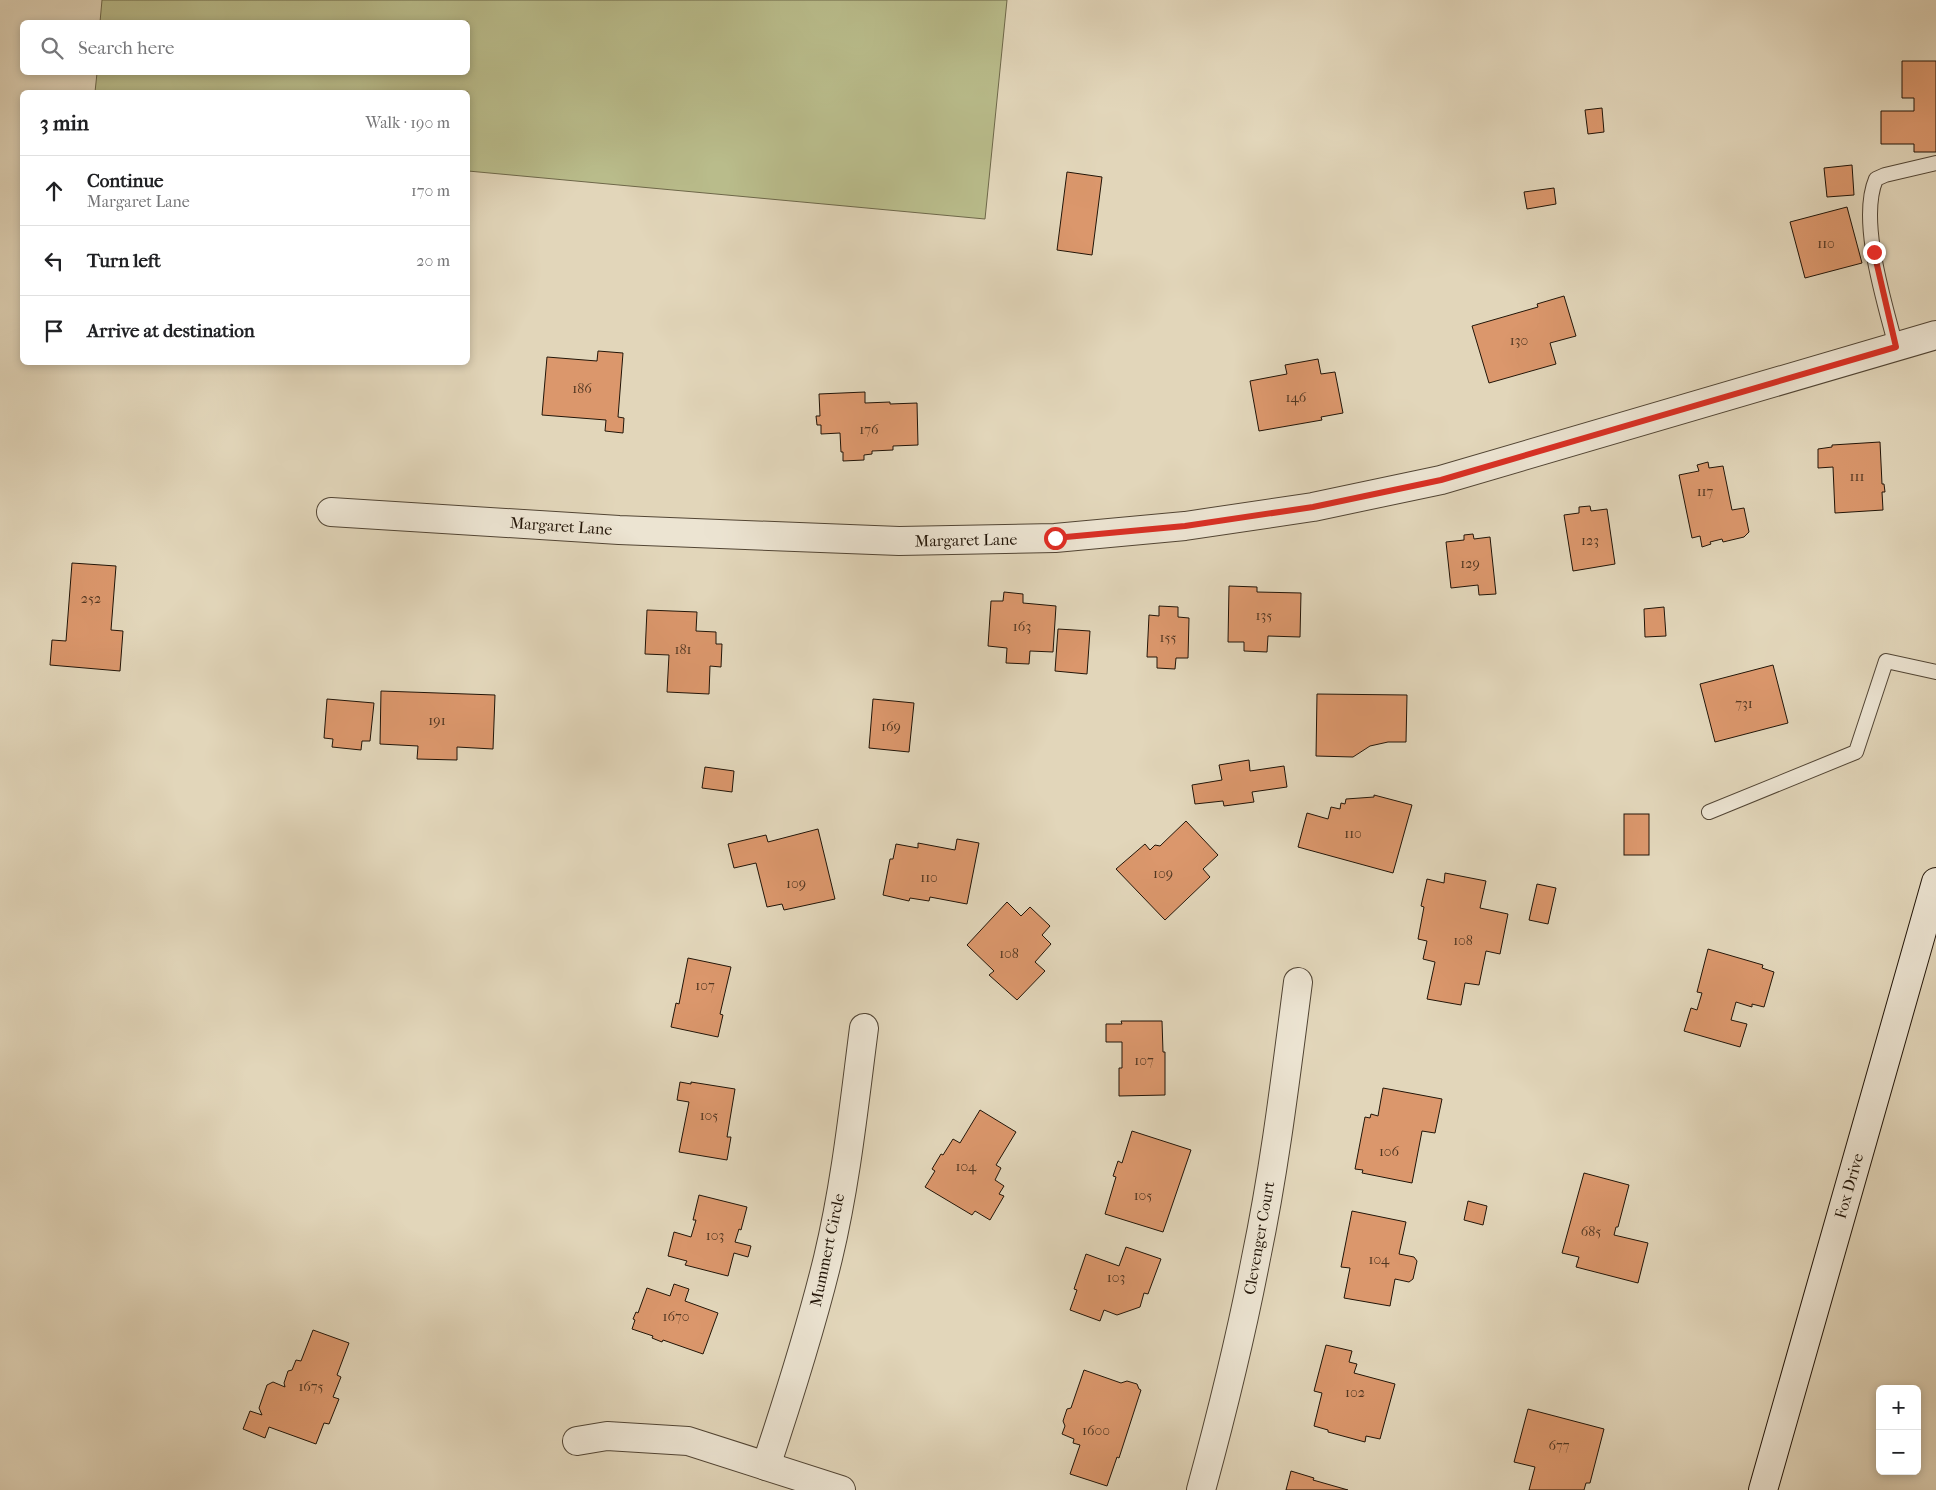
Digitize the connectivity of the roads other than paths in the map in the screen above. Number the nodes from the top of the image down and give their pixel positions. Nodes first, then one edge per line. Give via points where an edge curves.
1 (1936, 163) edge
2 (1936, 335) edge
3 (1896, 347) junction
4 (331, 512) dead end
5 (1936, 672) edge
6 (1709, 812) dead end
7 (1936, 882) edge
8 (1298, 982) dead end
9 (864, 1028) dead end
10 (577, 1441) dead end
11 (766, 1466) junction
12 (841, 1490) edge
13 (1201, 1490) edge
14 (1763, 1490) edge

1 - 3 lane via 1885,175 1876,179 1870,191 1874,252
2 - 3 street, Margaret Lane
3 - 4 street, Margaret Lane via 1441,480 1313,507 1185,526 1055,538 899,541 629,530
5 - 6 lane via 1886,661 1856,752
7 - 14 street, Fox Drive
8 - 13 street, Clevenger Court via 1257,1257
9 - 11 street, Mummert Circle via 848,1146 828,1256 800,1364
10 - 11 street via 608,1436 688,1441
11 - 12 street

